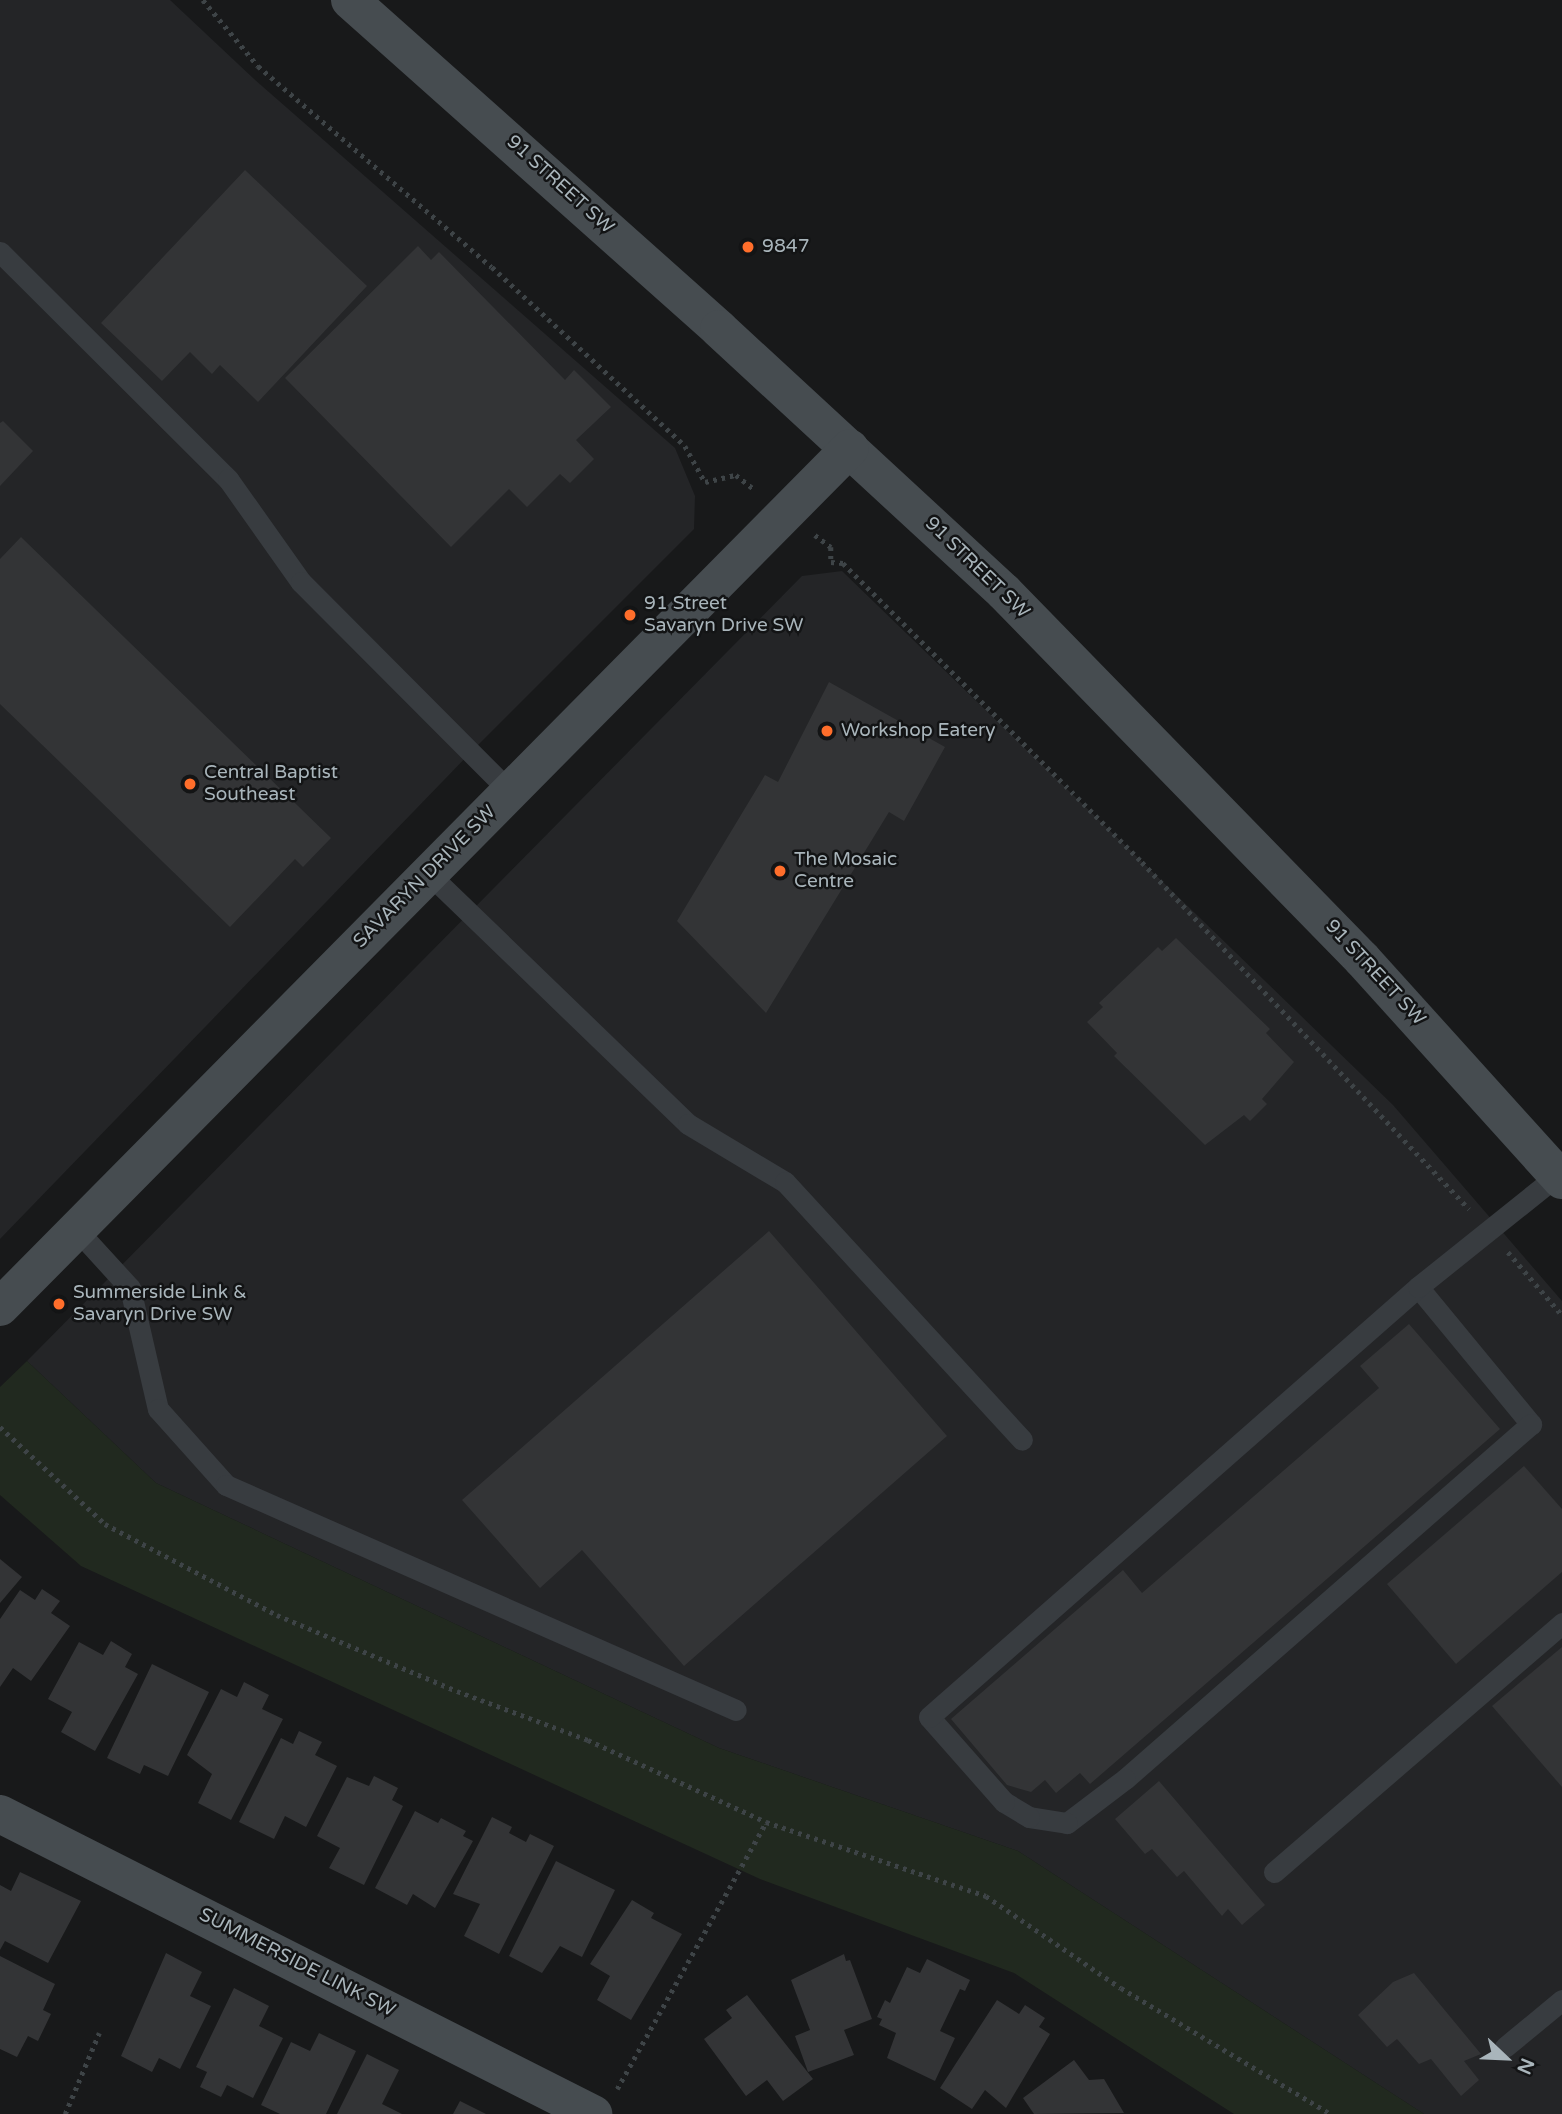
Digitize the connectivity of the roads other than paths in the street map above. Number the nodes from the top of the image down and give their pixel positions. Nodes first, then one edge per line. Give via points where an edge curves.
1 (350, 0) edge
2 (0, 252) edge
3 (850, 448) junction
4 (509, 791) junction
5 (428, 873) junction
6 (1560, 1177) edge
7 (77, 1230) junction
8 (1418, 1287) junction
9 (0, 1307) edge
10 (1022, 1440) dead end
11 (1562, 1623) edge
12 (736, 1710) dead end
13 (0, 1814) edge
14 (1274, 1872) dead end
15 (1562, 2000) edge
16 (1505, 2047) dead end
17 (602, 2106) edge

1 - 3 street, 91 STREET SW
2 - 4 lane via 228,479 301,582
3 - 4 street, SAVARYN DRIVE SW
3 - 6 street, 91 STREET SW via 1004,592 1205,794 1471,1074
4 - 5 street, SAVARYN DRIVE SW
5 - 7 street, SAVARYN DRIVE SW
5 - 10 lane via 688,1124 785,1182
6 - 8 lane via 1487,1228
7 - 9 street, SAVARYN DRIVE SW
7 - 12 lane via 130,1288 158,1409 226,1485
8 - 8 lane via 929,1717 1004,1802 1029,1817 1067,1823 1125,1779 1531,1423
11 - 14 lane
13 - 17 street, SUMMERSIDE LINK SW
15 - 16 lane

